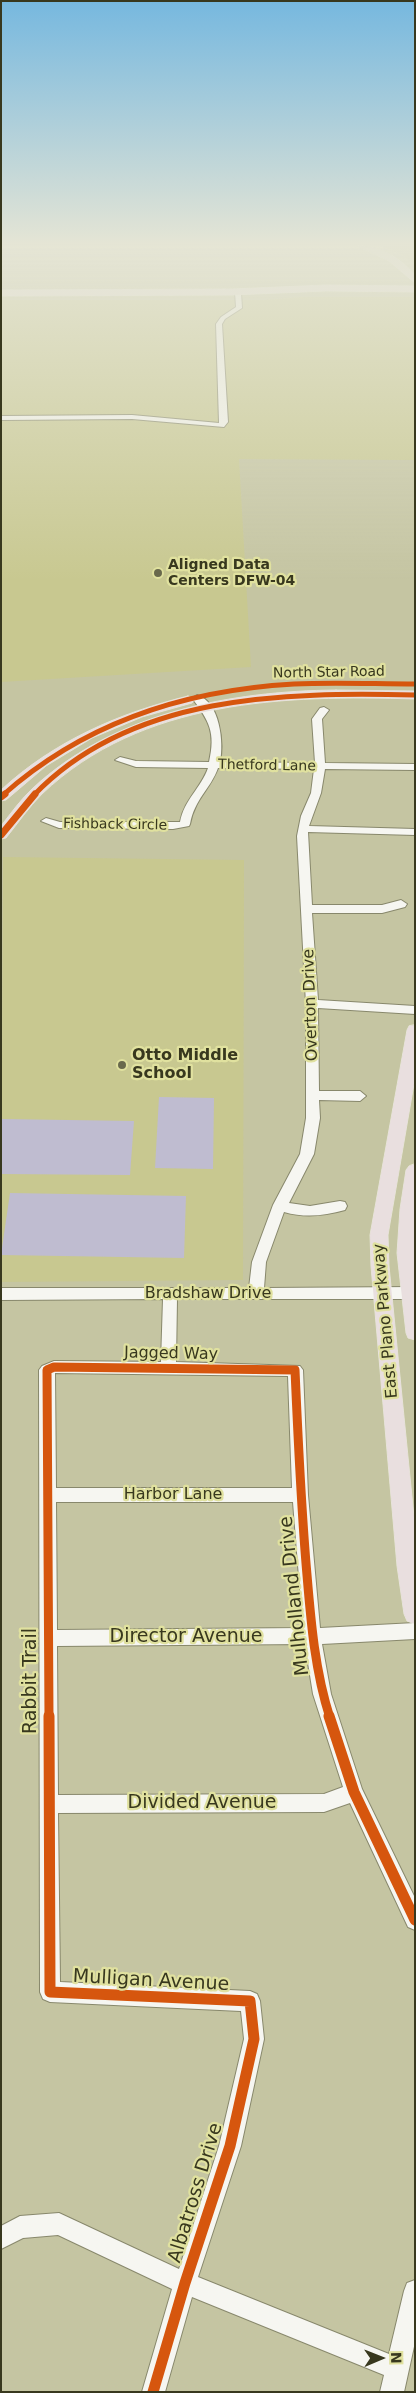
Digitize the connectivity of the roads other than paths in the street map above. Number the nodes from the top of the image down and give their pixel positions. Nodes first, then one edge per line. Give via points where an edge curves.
1 (221, 358) edge
2 (1, 418) edge
3 (415, 684) edge
4 (303, 689) junction
5 (415, 695) edge
6 (201, 703) junction
7 (324, 710) dead end
8 (120, 760) dead end
9 (215, 765) junction
10 (320, 767) junction
11 (415, 767) edge
12 (1, 797) edge
13 (46, 821) dead end
14 (304, 829) junction
15 (415, 832) edge
16 (1, 835) edge
17 (401, 904) dead end
18 (306, 909) junction
19 (312, 1004) junction
20 (415, 1010) edge
21 (415, 1030) edge
22 (314, 1095) junction
23 (360, 1096) dead end
24 (415, 1170) edge
25 (280, 1205) junction
26 (340, 1206) dead end
27 (412, 1293) edge
28 (1, 1294) edge
29 (170, 1294) junction
30 (256, 1294) junction
31 (382, 1294) junction
32 (415, 1333) edge
33 (168, 1368) junction
34 (47, 1370) joint
35 (295, 1370) joint
36 (300, 1494) junction
37 (46, 1495) junction
38 (415, 1614) edge
39 (415, 1630) edge
40 (312, 1636) junction
41 (47, 1638) junction
42 (354, 1792) junction
43 (48, 1804) junction
44 (415, 1920) edge
45 (50, 1992) joint
46 (250, 2001) joint
47 (1, 2238) edge
48 (185, 2283) junction
49 (415, 2292) edge
50 (397, 2369) junction
51 (152, 2392) edge
52 (392, 2392) edge

1 - 2 street via 222,425 132,417
3 - 4 main road, North Star Road
4 - 5 main road, North Star Road
4 - 6 main road, North Star Road via 258,698
6 - 9 street via 216,728
6 - 12 main road, North Star Road via 152,710 94,733 34,769
6 - 16 main road, North Star Road via 130,732 78,758 38,790
7 - 10 street, Overton Drive via 318,719
8 - 9 street, Thetford Lane via 136,764
9 - 10 street, Thetford Lane
9 - 13 street, Fishback Circle via 190,802 185,824 68,825
10 - 11 street, Thetford Lane
10 - 14 street, Overton Drive via 316,793
14 - 15 street
14 - 18 street, Overton Drive
17 - 18 street via 382,909
18 - 19 street, Overton Drive
19 - 20 street
19 - 22 street, Overton Drive
21 - 31 main road, East Plano Parkway via 379,1235
22 - 23 street
22 - 25 street, Overton Drive via 308,1154
24 - 27 main road, East Plano Parkway via 408,1209 406,1253
25 - 26 street via 294,1211 309,1212
25 - 30 street, Overton Drive via 259,1262
27 - 31 street, Bradshaw Drive
27 - 32 main road, East Plano Parkway
28 - 29 street, Bradshaw Drive
29 - 30 street, Bradshaw Drive
29 - 33 street
30 - 31 street, Bradshaw Drive
31 - 38 main road, East Plano Parkway
33 - 34 street, Jagged Way via 54,1366
33 - 35 street, Jagged Way
34 - 37 street, Rabbit Trail
35 - 36 street, Mulholland Drive
36 - 37 street, Harbor Lane
36 - 40 street, Mulholland Drive
37 - 41 street, Rabbit Trail
39 - 40 street, Director Avenue
40 - 41 street, Director Avenue
40 - 42 street, Mulholland Drive via 322,1694
41 - 43 street, Rabbit Trail
42 - 43 street, Divided Avenue via 324,1803
42 - 44 street, Mulholland Drive
43 - 45 street, Rabbit Trail
45 - 46 street, Mulligan Avenue
46 - 48 street, Albatross Drive via 254,2039 230,2146
47 - 48 street via 20,2227 59,2224
48 - 50 street
48 - 51 street, Albatross Drive
49 - 50 street
50 - 52 street

